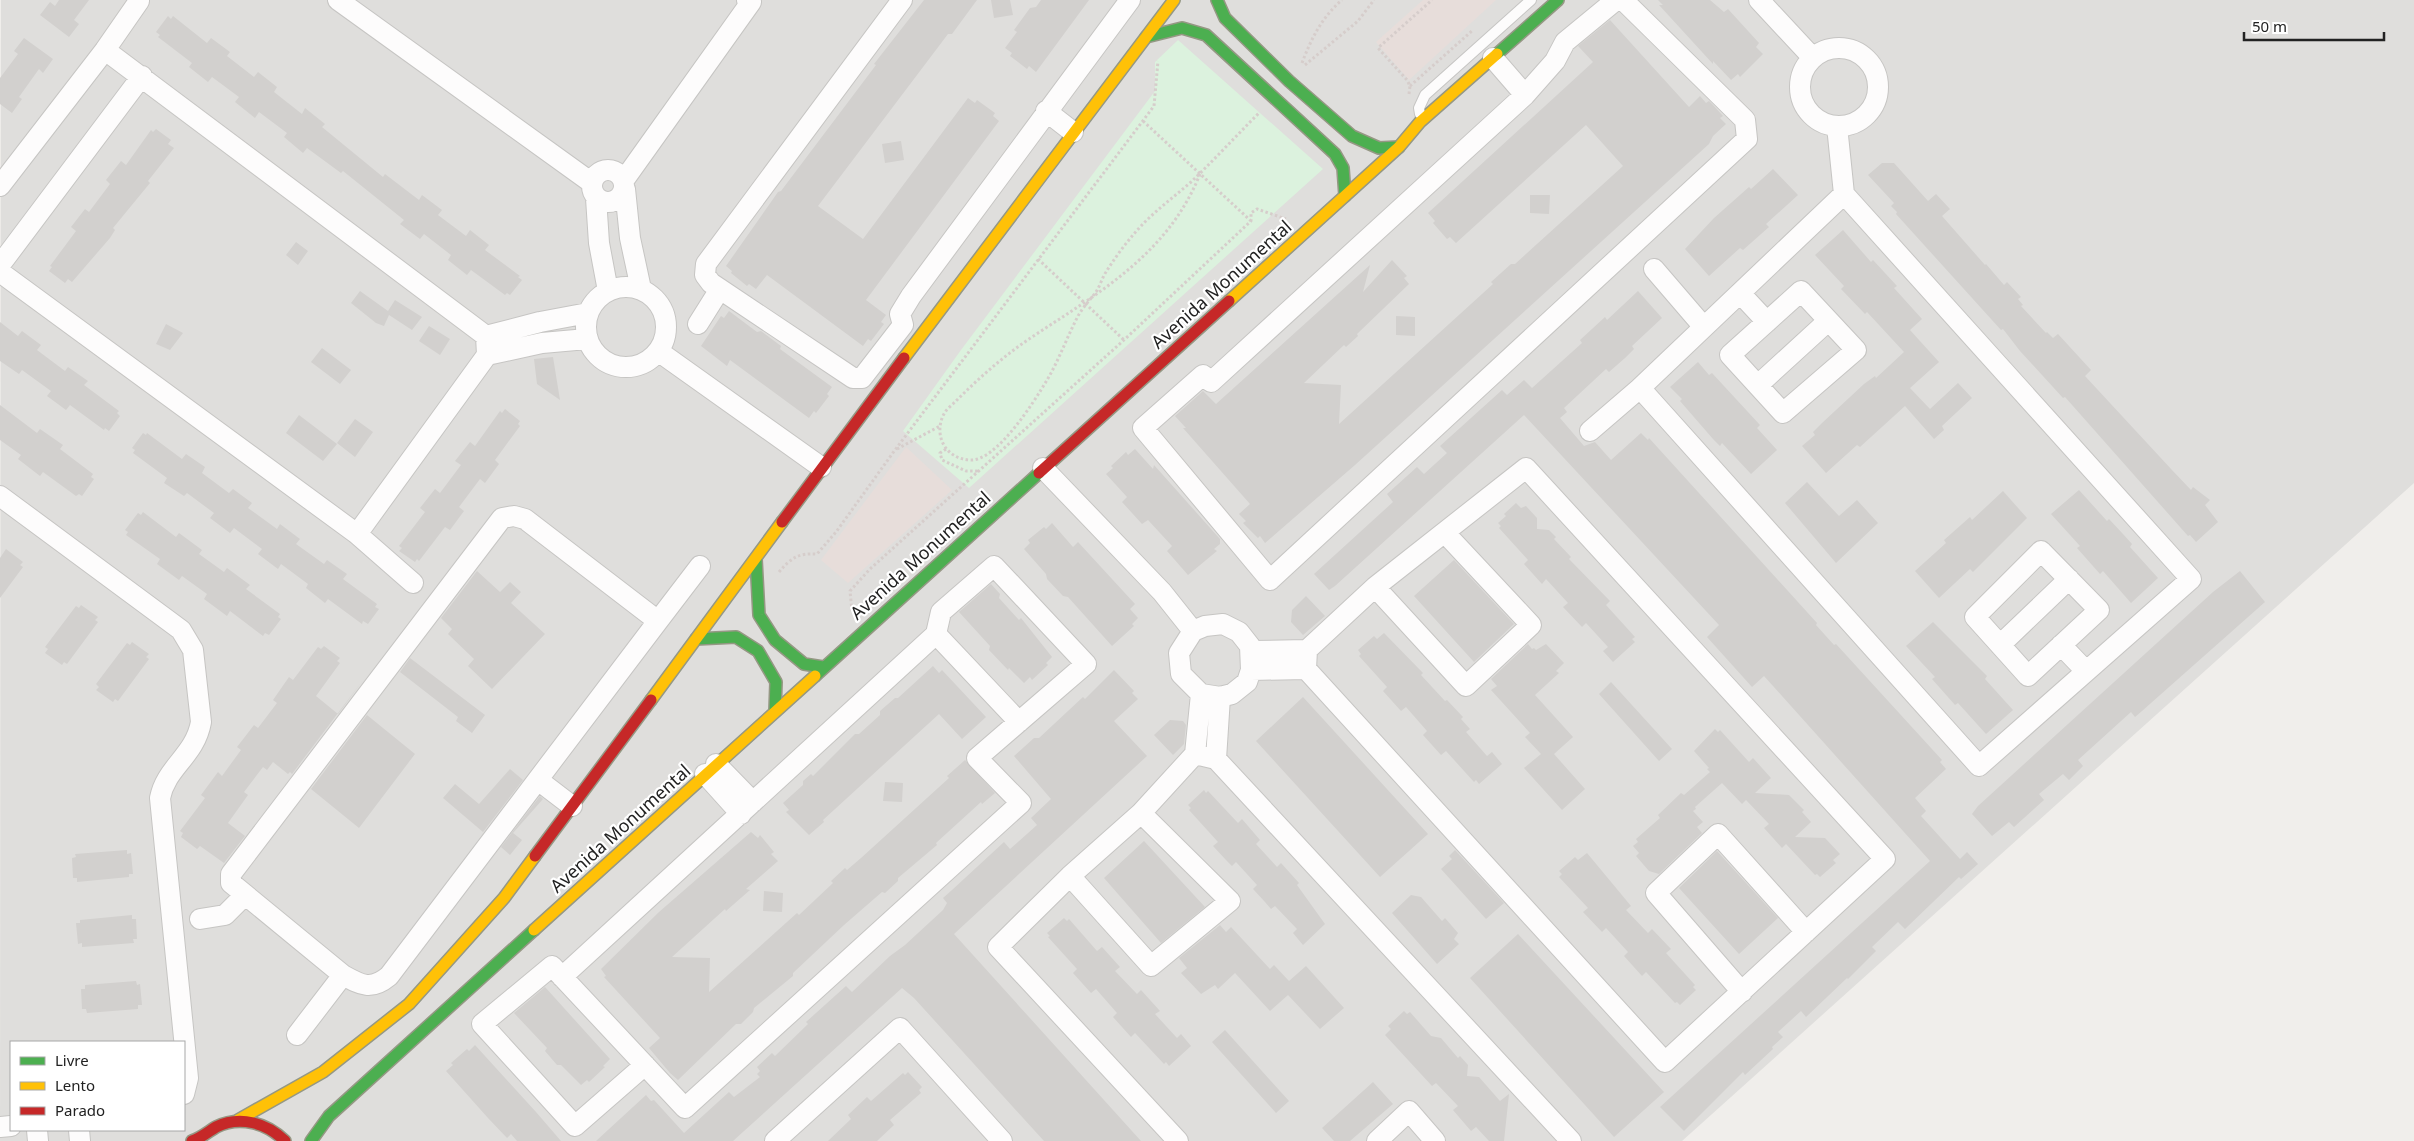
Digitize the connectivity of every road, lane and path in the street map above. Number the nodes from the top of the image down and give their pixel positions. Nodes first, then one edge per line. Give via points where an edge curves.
1 (338, 0) edge
2 (748, 0) edge
3 (902, 0) edge
4 (1130, 0) edge
5 (1174, 0) edge
6 (1217, 0) edge
7 (1342, 0) edge
8 (1374, 0) edge
9 (1432, 0) edge
10 (1531, 0) edge
11 (1558, 0) edge
12 (1616, 0) edge
13 (1623, 0) edge
14 (1759, 0) edge
15 (139, 1) dead end
16 (1480, 24) dead end
17 (1146, 37) junction
18 (105, 50) junction
19 (1493, 58) junction
20 (1813, 58) junction
21 (1158, 59) dead end
22 (142, 76) junction
23 (1410, 86) junction
24 (1525, 95) junction
25 (1275, 97) junction
26 (1409, 98) dead end
27 (1046, 111) junction
28 (1143, 121) junction
29 (1420, 122) junction
30 (1837, 126) junction
31 (1073, 132) junction
32 (1027, 138) junction
33 (1399, 147) junction
34 (1054, 157) junction
35 (1200, 174) junction
36 (624, 184) junction
37 (0, 186) edge
38 (594, 190) junction
39 (1844, 194) junction
40 (1345, 196) junction
41 (1290, 217) dead end
42 (1251, 221) junction
43 (1038, 259) junction
44 (0, 265) edge
45 (1654, 269) dead end
46 (0, 272) edge
47 (720, 289) junction
48 (641, 290) junction
49 (608, 291) junction
50 (1740, 293) junction
51 (1084, 304) junction
52 (588, 313) junction
53 (1828, 321) junction
54 (1767, 322) junction
55 (698, 324) dead end
56 (1703, 326) junction
57 (587, 339) junction
58 (1124, 340) junction
59 (487, 345) junction
60 (658, 351) junction
61 (1758, 385) junction
62 (1640, 388) junction
63 (940, 426) junction
64 (1590, 431) dead end
65 (946, 449) junction
66 (895, 450) junction
67 (821, 468) junction
68 (1043, 468) junction
69 (979, 471) junction
70 (0, 496) edge
71 (1445, 533) junction
72 (357, 534) junction
73 (756, 559) junction
74 (700, 566) dead end
75 (2069, 579) junction
76 (412, 583) dead end
77 (1375, 587) junction
78 (758, 594) junction
79 (850, 618) dead end
80 (658, 622) junction
81 (1193, 631) junction
82 (936, 634) junction
83 (696, 639) junction
84 (2000, 645) junction
85 (2061, 645) junction
86 (1306, 659) junction
87 (1252, 660) junction
88 (823, 667) junction
89 (2085, 670) junction
90 (1211, 696) junction
91 (775, 711) junction
92 (1019, 722) junction
93 (1195, 754) junction
94 (1216, 759) junction
95 (711, 769) junction
96 (538, 780) junction
97 (572, 806) junction
98 (747, 808) junction
99 (1141, 813) junction
100 (1070, 876) junction
101 (244, 896) junction
102 (200, 919) dead end
103 (1806, 932) junction
104 (343, 975) junction
105 (562, 976) junction
106 (1742, 992) junction
107 (297, 1035) dead end
108 (184, 1041) edge
109 (185, 1048) edge
110 (645, 1065) junction
111 (185, 1090) edge
112 (238, 1120) junction
113 (198, 1140) edge
114 (285, 1141) edge
115 (310, 1141) edge
116 (775, 1141) edge
117 (1002, 1141) edge
118 (1178, 1141) edge
119 (1377, 1141) edge
120 (1435, 1141) edge
121 (1571, 1141) edge

1 - 38 street
2 - 36 street via 751,2
3 - 47 street via 706,264 705,275
4 - 27 street
5 - 17 street, Avenida Monumental
6 - 33 street via 1225,18 1289,81 1352,136 1379,148
7 - 8 path via 1331,9 1311,39 1299,70 1358,22
9 - 23 path via 1378,48
10 - 29 lane via 1425,95 1419,108
11 - 19 street, Avenida Monumental
12 - 24 street via 1565,42 1555,61
13 - 24 street via 1745,120 1747,139 1270,580 1143,428 1203,374 1211,382
14 - 20 street
15 - 18 street
16 - 23 path
17 - 25 street via 1182,28 1206,34
17 - 31 street, Avenida Monumental
18 - 22 street
18 - 37 street
19 - 24 street
19 - 29 street, Avenida Monumental
20 - 30 street via 1804,70 1800,85 1802,100 1810,113 1822,122
20 - 30 street via 1830,48 1849,48 1866,57 1877,73 1879,92 1871,110 1856,123
21 - 28 path via 1154,106
22 - 44 street
22 - 59 street
23 - 26 path
25 - 35 path
25 - 40 street via 1335,154 1343,168
27 - 31 street
27 - 32 street
28 - 35 path
28 - 43 path
29 - 33 street, Avenida Monumental
30 - 39 street
31 - 34 street, Avenida Monumental
32 - 34 street
32 - 47 street via 907,302 900,314 903,325 862,378 853,378
33 - 40 street, Avenida Monumental
34 - 67 street, Avenida Monumental
35 - 42 path
35 - 51 path via 1142,225
35 - 51 path via 1191,195 1161,238 1129,271
36 - 38 street via 621,197 613,202 604,203
36 - 38 street via 619,174 612,170 603,171 596,175
36 - 48 street via 630,238
38 - 49 street
39 - 50 street
39 - 89 street via 2191,579
40 - 68 street, Avenida Monumental
41 - 42 path via 1285,219 1257,209 1251,213
42 - 58 path
43 - 51 path
43 - 66 path
45 - 56 street
46 - 72 street
47 - 55 street
48 - 49 street via 623,287
48 - 60 street via 656,300 665,316 666,334
49 - 52 street via 596,300
50 - 54 street
50 - 56 street
51 - 58 path
51 - 63 path via 1001,360 945,412
51 - 65 path via 1048,380 1008,435 978,461 960,460
52 - 57 street
52 - 59 street via 540,322
53 - 54 street via 1801,291
53 - 61 street
53 - 61 street via 1856,350 1783,413
54 - 61 street via 1730,355
56 - 62 street
57 - 59 street
57 - 60 street via 604,361 623,368 643,363
58 - 69 path
59 - 72 street
60 - 67 street
62 - 64 street
62 - 89 street via 1979,766
63 - 65 path via 940,439
63 - 66 path
65 - 69 path via 940,453 942,460 966,471
66 - 78 path via 817,554 802,553 792,557
67 - 73 street, Avenida Monumental
68 - 81 street via 1162,592
68 - 88 street, Avenida Monumental
69 - 79 path via 863,576 850,591
70 - 108 street via 181,630 193,650 201,722 199,734 164,782 160,798
71 - 77 street
71 - 77 street via 1531,625 1466,686
71 - 103 street via 1526,468 1885,859
72 - 76 street
73 - 78 street
73 - 83 street, Avenida Monumental
74 - 80 street
75 - 84 street
75 - 84 street via 2041,551 1975,617
75 - 85 street via 2099,610
77 - 86 street
78 - 88 street via 759,615 775,640 804,664
80 - 96 street
80 - 101 street via 525,519 514,516 502,518 231,874 231,883
81 - 87 street via 1223,624 1239,632
81 - 90 street via 1180,653 1180,674
82 - 92 street
82 - 92 street via 941,612 994,566 1086,664
82 - 98 street
83 - 91 street via 736,637 758,651 776,682
83 - 97 street, Avenida Monumental
84 - 85 street via 2028,676
85 - 89 street
86 - 87 street
86 - 106 street via 1666,1062
87 - 90 street via 1246,682 1232,694
88 - 91 street, Avenida Monumental
90 - 93 street
90 - 94 street
91 - 95 street, Avenida Monumental
92 - 110 street via 977,758 1020,803 685,1108
93 - 94 street
93 - 99 street
94 - 121 street
95 - 98 street
95 - 115 street, Avenida Monumental via 329,1116
96 - 97 street
96 - 104 street via 389,976 361,986
97 - 112 street, Avenida Monumental via 504,898 409,1004 323,1072
98 - 105 street
99 - 100 street
99 - 100 street via 1230,901 1151,966
100 - 118 street via 998,946
101 - 102 street via 225,915
101 - 104 street
103 - 106 street
103 - 106 street via 1718,834 1656,893
104 - 107 street
105 - 110 street
105 - 110 street via 552,966 482,1024 575,1126
109 - 111 street via 188,1078
112 - 113 street, Avenida Monumental via 218,1126
112 - 114 street via 263,1124
116 - 117 street via 900,1028
119 - 120 street via 1409,1111

